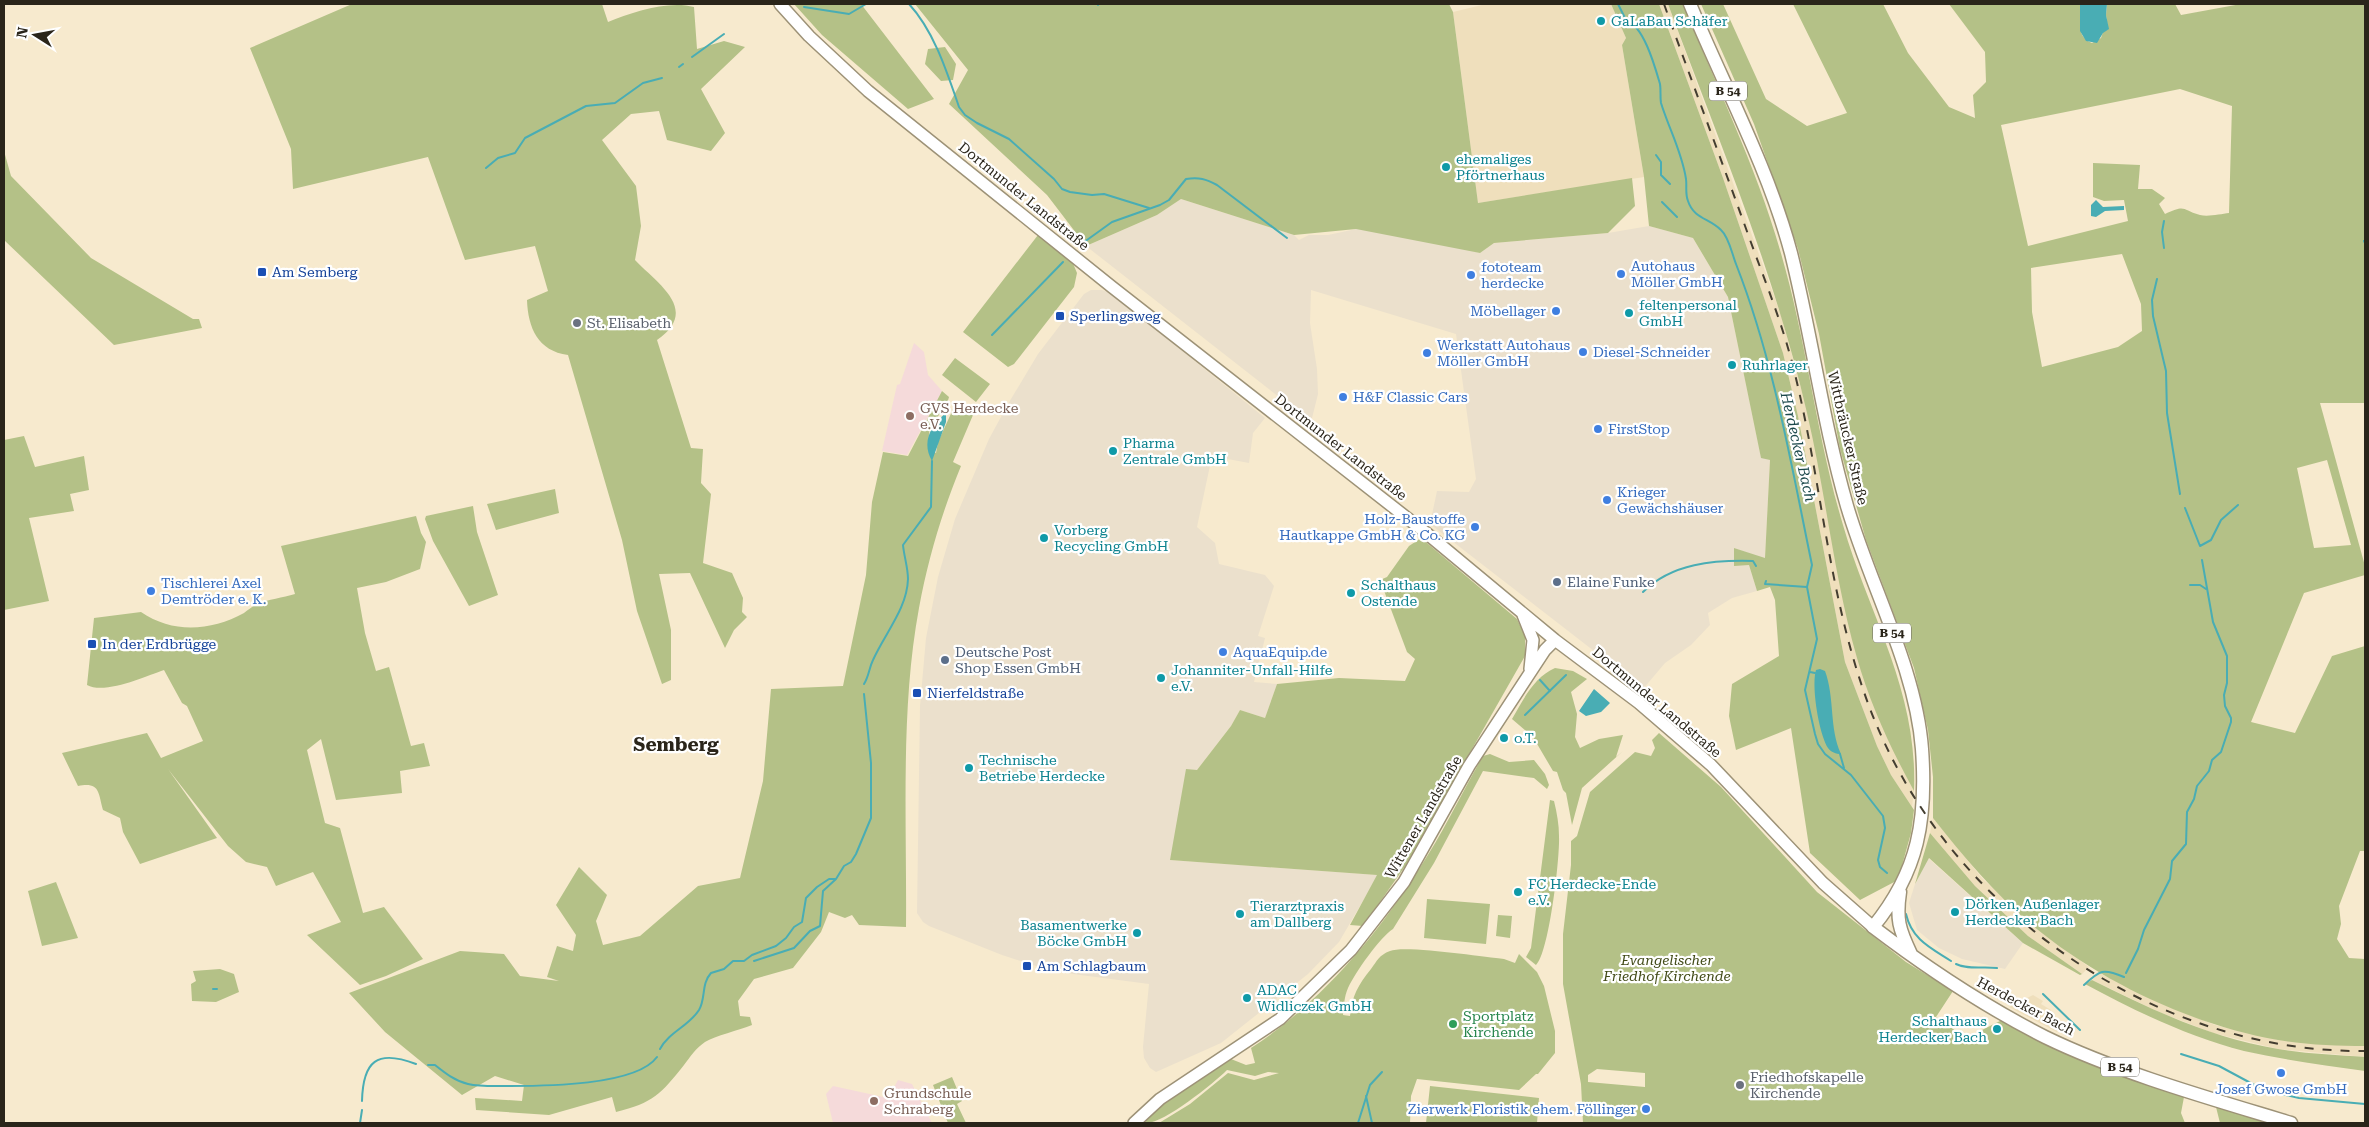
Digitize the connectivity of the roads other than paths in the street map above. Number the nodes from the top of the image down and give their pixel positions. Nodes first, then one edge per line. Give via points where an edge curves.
1 (780, 4) edge
2 (1690, 4) edge
3 (1522, 613) junction
4 (1556, 640) junction
5 (1528, 676) junction
6 (1901, 887) junction
7 (1873, 927) junction
8 (1912, 956) junction
9 (1134, 1123) edge
10 (2292, 1123) edge

1 - 3 main road, Dortmunder Landstraße via 868,91 1425,532
2 - 6 main road, Wittbräucker Straße / B 54 via 1766,179 1790,251 1847,507 1906,669 1920,726 1921,825 1913,860
3 - 4 main road, Dortmunder Landstraße
3 - 5 main road via 1533,640
4 - 5 main road, Wittener Landstraße
4 - 7 main road, Dortmunder Landstraße via 1639,703 1711,765 1824,884
5 - 9 main road, Wittener Landstraße via 1469,766 1404,882 1352,950 1280,1019 1160,1099
6 - 7 main road, Wittbräucker Straße / B 54
6 - 8 main road, Wittbräucker Straße / B 54 via 1897,914 1899,928
7 - 8 main road, Herdecker Bach / B 54
8 - 10 main road, Herdecker Bach / B 54 via 1963,990 2051,1039 2148,1077

